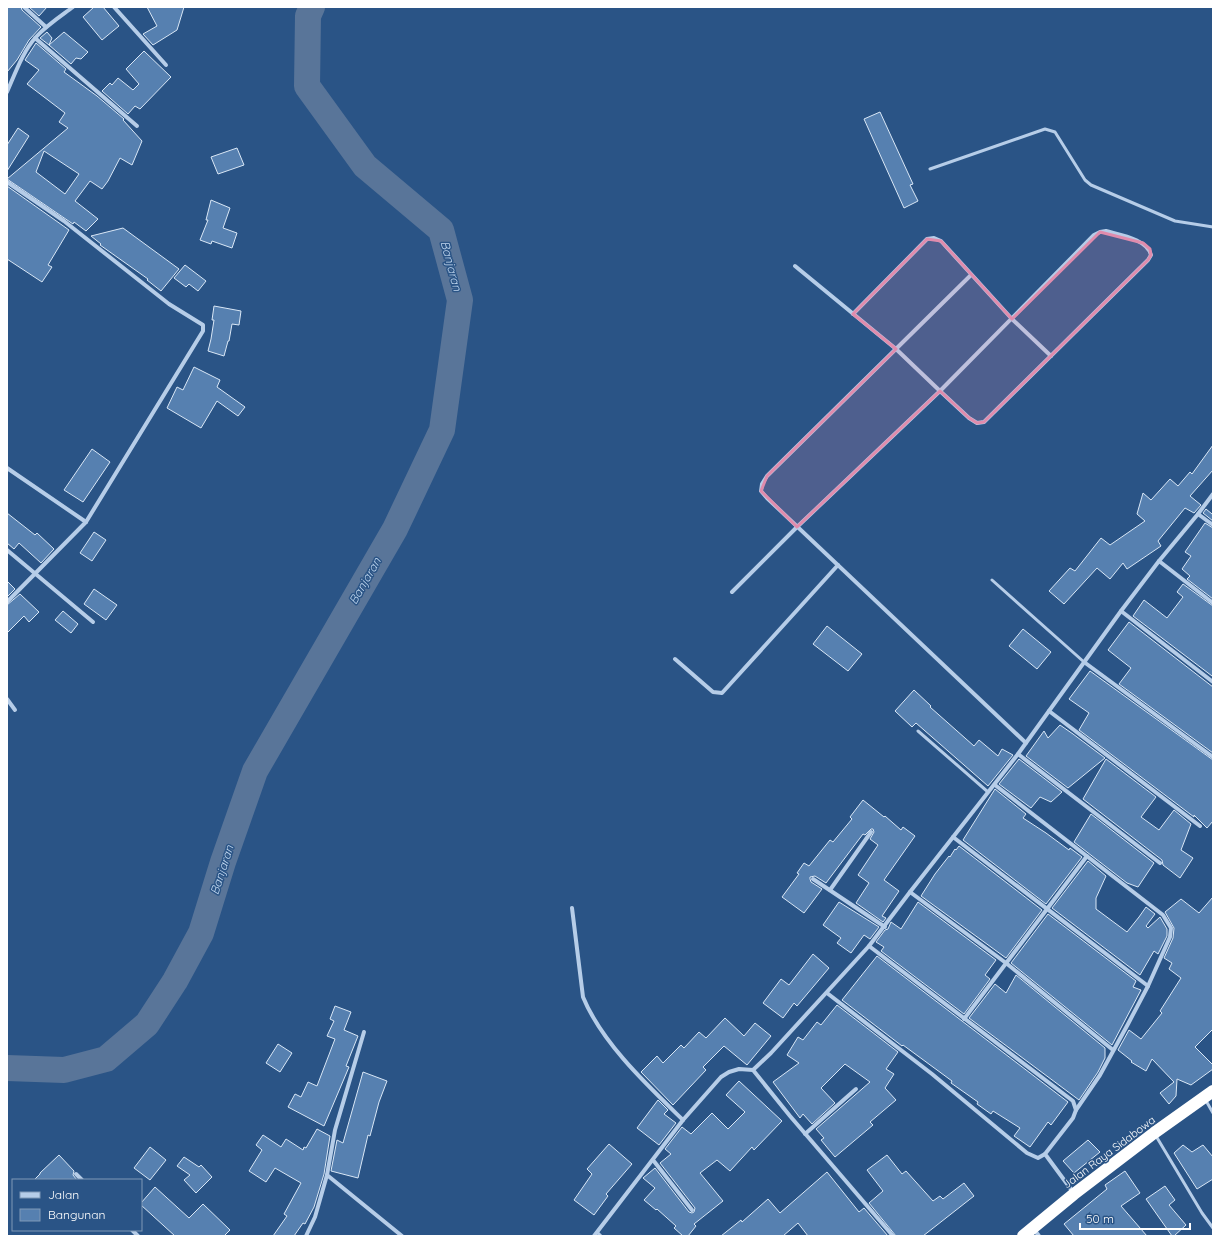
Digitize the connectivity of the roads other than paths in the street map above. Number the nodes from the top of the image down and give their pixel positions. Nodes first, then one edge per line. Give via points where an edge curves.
1 (24, 7) edge
2 (73, 7) edge
3 (114, 7) edge
4 (46, 27) junction
5 (35, 38) junction
6 (166, 65) dead end
7 (7, 92) edge
8 (137, 126) dead end
9 (930, 169) dead end
10 (7, 182) edge
11 (1213, 227) edge
12 (795, 266) dead end
13 (971, 275) junction
14 (853, 314) junction
15 (1012, 319) junction
16 (896, 349) junction
17 (1051, 356) junction
18 (940, 391) junction
19 (7, 468) edge
20 (1213, 494) edge
21 (1198, 514) junction
22 (86, 522) junction
23 (1213, 525) edge
24 (797, 527) junction
25 (7, 550) edge
26 (1159, 561) junction
27 (838, 565) junction
28 (36, 574) junction
29 (992, 580) dead end
30 (732, 592) dead end
31 (7, 602) edge
32 (1213, 603) edge
33 (1121, 611) junction
34 (93, 622) dead end
35 (675, 659) dead end
36 (1084, 662) junction
37 (1213, 682) edge
38 (7, 699) edge
39 (15, 710) dead end
40 (1049, 711) junction
41 (918, 731) dead end
42 (1026, 743) junction
43 (1018, 754) junction
44 (1213, 757) edge
45 (994, 785) junction
46 (988, 792) junction
47 (1200, 826) dead end
48 (871, 832) dead end
49 (953, 838) junction
50 (1087, 856) junction
51 (1160, 862) dead end
52 (813, 879) dead end
53 (830, 890) junction
54 (910, 892) junction
55 (572, 908) dead end
56 (1047, 909) junction
57 (885, 927) junction
58 (869, 946) junction
59 (1006, 963) junction
60 (1148, 986) junction
61 (827, 993) junction
62 (964, 1019) junction
63 (364, 1032) dead end
64 (1113, 1050) junction
65 (753, 1070) junction
66 (856, 1089) dead end
67 (1208, 1094) edge
68 (1076, 1110) junction
69 (1213, 1113) edge
70 (683, 1120) junction
71 (1154, 1133) junction
72 (805, 1134) junction
73 (1045, 1154) junction
74 (653, 1160) junction
75 (76, 1174) dead end
76 (327, 1175) junction
77 (81, 1179) edge
78 (1074, 1194) junction
79 (692, 1210) dead end
80 (1213, 1228) edge
81 (597, 1232) junction
82 (1036, 1232) edge
83 (306, 1236) edge
84 (402, 1236) edge
85 (594, 1236) edge
86 (601, 1236) edge
87 (893, 1236) edge
88 (1023, 1236) edge

1 - 4 street
2 - 4 street
3 - 6 street
4 - 5 street
5 - 7 street
5 - 8 street
9 - 11 lane via 1046,129 1054,132 1085,180 1091,185 1175,221
10 - 22 street via 64,221 169,304 203,325 203,331
12 - 14 street
13 - 14 street via 941,241 927,239
13 - 15 street
13 - 16 street
14 - 16 street
15 - 17 street
15 - 17 street via 1094,235 1106,231 1143,243 1150,249 1151,255 1148,260
15 - 18 street
16 - 18 street
16 - 24 street via 767,476 762,484 761,491
17 - 18 street via 984,422 977,423 968,418
18 - 24 street
19 - 22 street
20 - 21 street
21 - 23 street
21 - 26 street
22 - 28 street
24 - 27 street
24 - 30 street
25 - 28 street
26 - 32 street
26 - 33 street
27 - 35 street via 722,693 713,692
27 - 42 street
28 - 31 street
28 - 34 street
29 - 36 lane
33 - 36 street
33 - 37 street
36 - 40 street
36 - 44 street
38 - 39 street
40 - 42 street
40 - 47 street
41 - 46 lane
42 - 43 street
43 - 45 street
43 - 51 street
45 - 46 street
45 - 50 street
46 - 49 street
48 - 53 street
49 - 54 street
49 - 56 street
50 - 56 street
50 - 60 street via 1163,915 1171,928 1170,937
52 - 53 street
53 - 57 street
54 - 57 street
54 - 59 street
55 - 70 street via 583,996 588,1009 605,1036 639,1077
56 - 59 street
56 - 60 street
57 - 58 street
58 - 61 street
58 - 62 street
59 - 62 street
59 - 64 street
60 - 64 street
61 - 65 street
61 - 73 street via 932,1074 1027,1153 1038,1158
62 - 68 street via 1060,1090 1073,1101
63 - 76 street via 335,1130
64 - 68 street via 1100,1075
65 - 70 street via 739,1069 721,1077
65 - 72 street
66 - 72 street
67 - 69 lane
67 - 71 highway, Jalan Raya Sidabowa
68 - 73 street
70 - 74 street
71 - 78 highway, Jalan Raya Sidabowa
71 - 80 lane
72 - 87 street
73 - 78 street
74 - 79 street
74 - 81 street
75 - 77 street
76 - 83 street via 315,1217
76 - 84 street
78 - 82 highway, Jalan Raya Sidabowa
81 - 85 street
81 - 86 lane
82 - 88 highway, Jalan Raya Sidabowa

